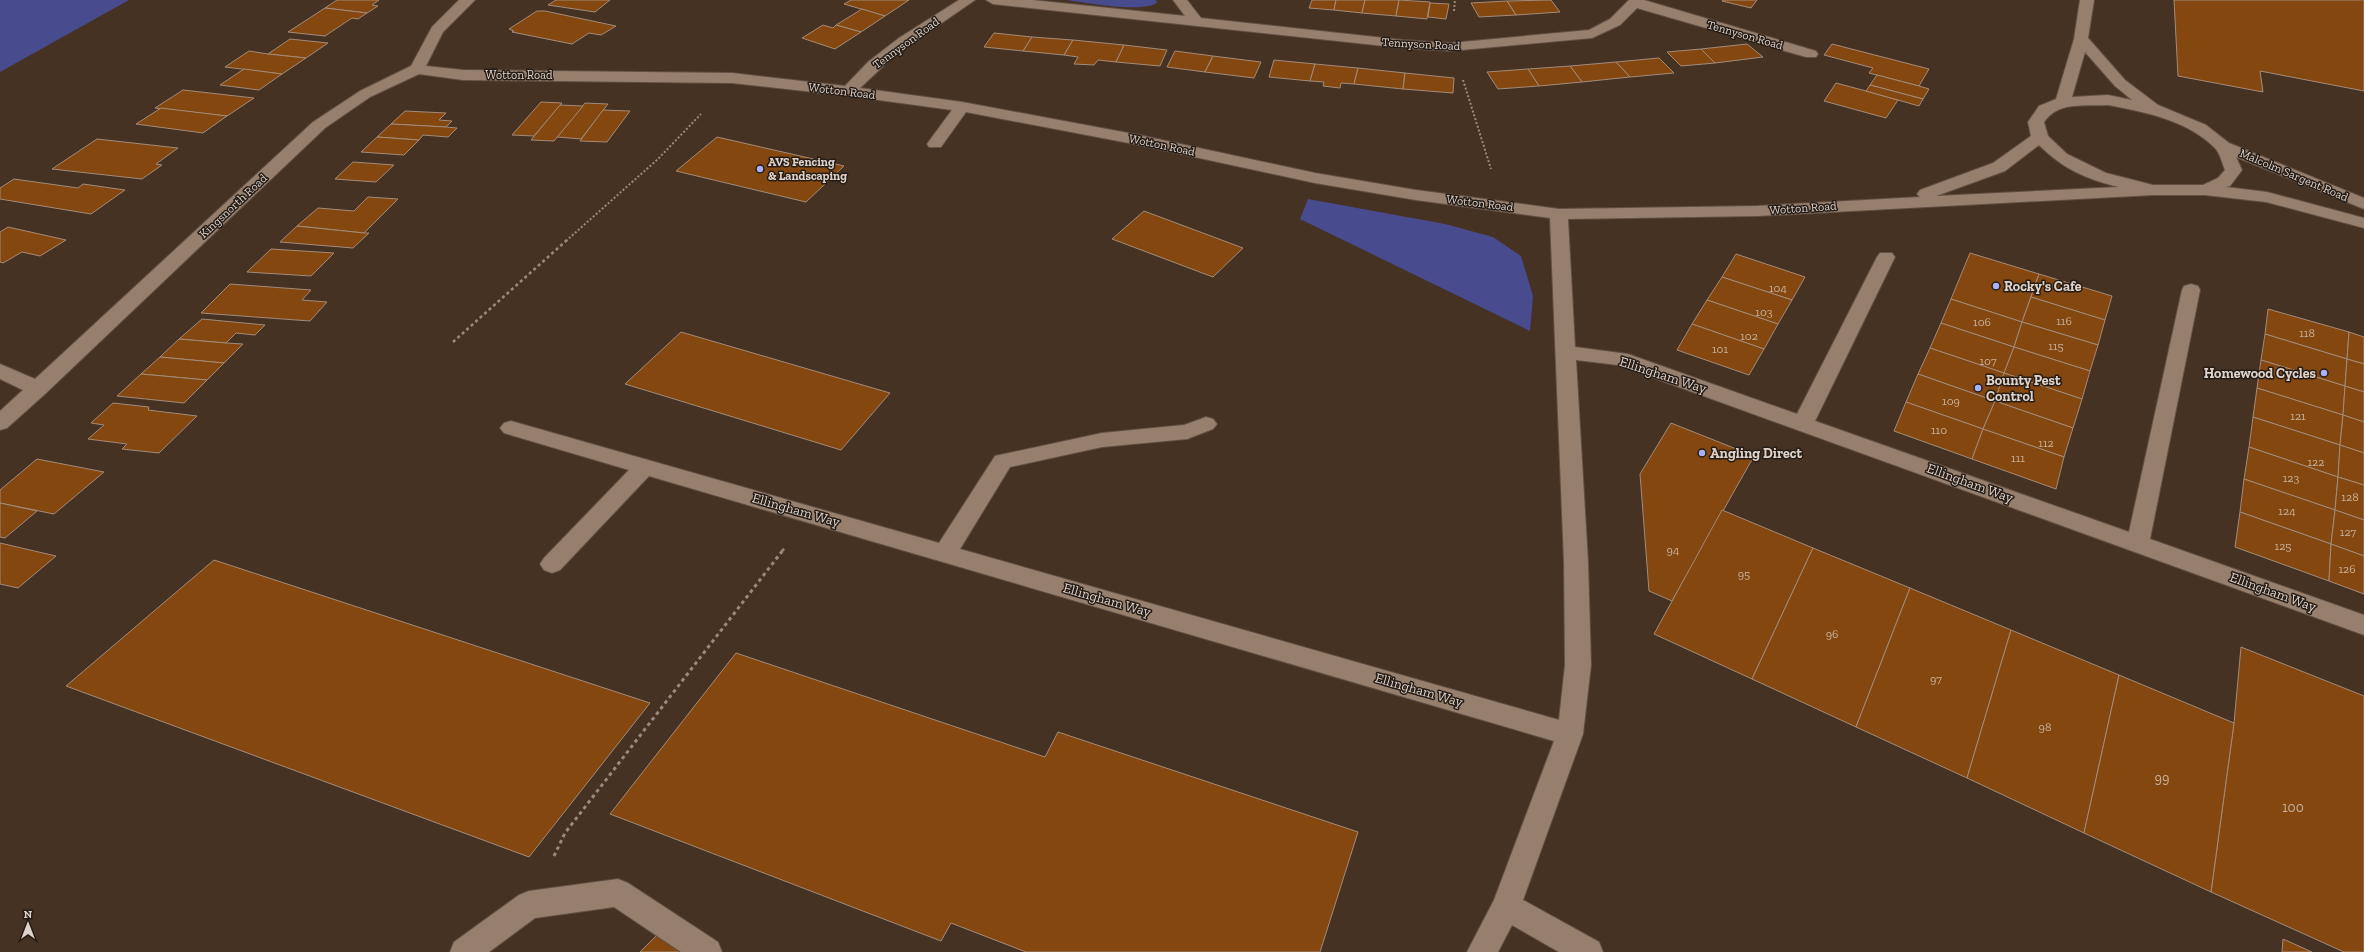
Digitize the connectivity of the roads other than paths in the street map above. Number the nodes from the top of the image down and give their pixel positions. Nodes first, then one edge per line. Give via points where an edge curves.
1 (468, 0) edge
2 (968, 0) edge
3 (993, 0) edge
4 (1180, 0) edge
5 (2087, 0) edge
6 (1636, 2) edge
7 (1197, 22) junction
8 (2081, 39) junction
9 (1811, 54) dead end
10 (417, 69) junction
11 (849, 91) junction
12 (2063, 102) junction
13 (962, 107) junction
14 (2154, 109) junction
15 (2040, 137) junction
16 (935, 144) dead end
17 (2223, 146) junction
18 (2153, 190) junction
19 (2205, 190) junction
20 (1906, 202) junction
21 (2364, 204) edge
22 (1559, 214) junction
23 (2364, 223) edge
24 (1886, 257) dead end
25 (2191, 290) dead end
26 (1566, 352) junction
27 (0, 371) edge
28 (38, 389) junction
29 (0, 423) edge
30 (1803, 423) junction
31 (1206, 424) dead end
32 (511, 428) dead end
33 (645, 466) junction
34 (2138, 543) junction
35 (945, 553) junction
36 (552, 564) dead end
37 (2364, 625) edge
38 (1570, 734) junction
39 (1506, 906) junction
40 (465, 952) edge
41 (707, 952) edge
42 (1482, 952) edge
43 (1588, 952) edge

1 - 10 street via 436,28
2 - 11 street, Tennyson Road via 889,54
3 - 7 street, Tennyson Road
4 - 7 street
5 - 8 street
6 - 7 street, Tennyson Road via 1615,22 1592,34 1452,47
6 - 9 street, Tennyson Road
8 - 12 street
8 - 14 street, Wotton Road via 2120,82
10 - 11 street, Wotton Road via 463,75 732,78
10 - 28 street, Kingsnorth Road via 365,94 319,125
11 - 13 street, Wotton Road
12 - 14 street, Wotton Road via 2108,100
12 - 15 street, Wotton Road via 2045,109 2036,122
13 - 16 street
13 - 22 street, Wotton Road via 1139,140 1315,178 1416,195
14 - 17 street, Wotton Road via 2200,128
15 - 18 street, Wotton Road via 2061,158 2100,177
15 - 20 street, Wotton Road via 1999,167
17 - 19 street, Wotton Road via 2234,170 2224,182
17 - 21 street, Malcolm Sargent Road
18 - 19 street, Wotton Road
18 - 20 street, Wotton Road
19 - 23 street, Malcolm Sargent Road via 2267,197
20 - 22 street, Wotton Road via 1757,211
22 - 26 street
24 - 30 street
25 - 34 street
26 - 30 street, Ellingham Way via 1622,359
26 - 38 street via 1578,665
27 - 28 street
28 - 29 street, Kingsnorth Road
30 - 34 street, Ellingham Way
31 - 35 street via 1187,432 1102,440 1003,461
32 - 33 street, Ellingham Way
33 - 35 street, Ellingham Way
33 - 36 street
34 - 37 street, Ellingham Way
35 - 38 street, Ellingham Way
38 - 39 street
39 - 42 street
39 - 43 street
40 - 41 street via 529,905 618,893

